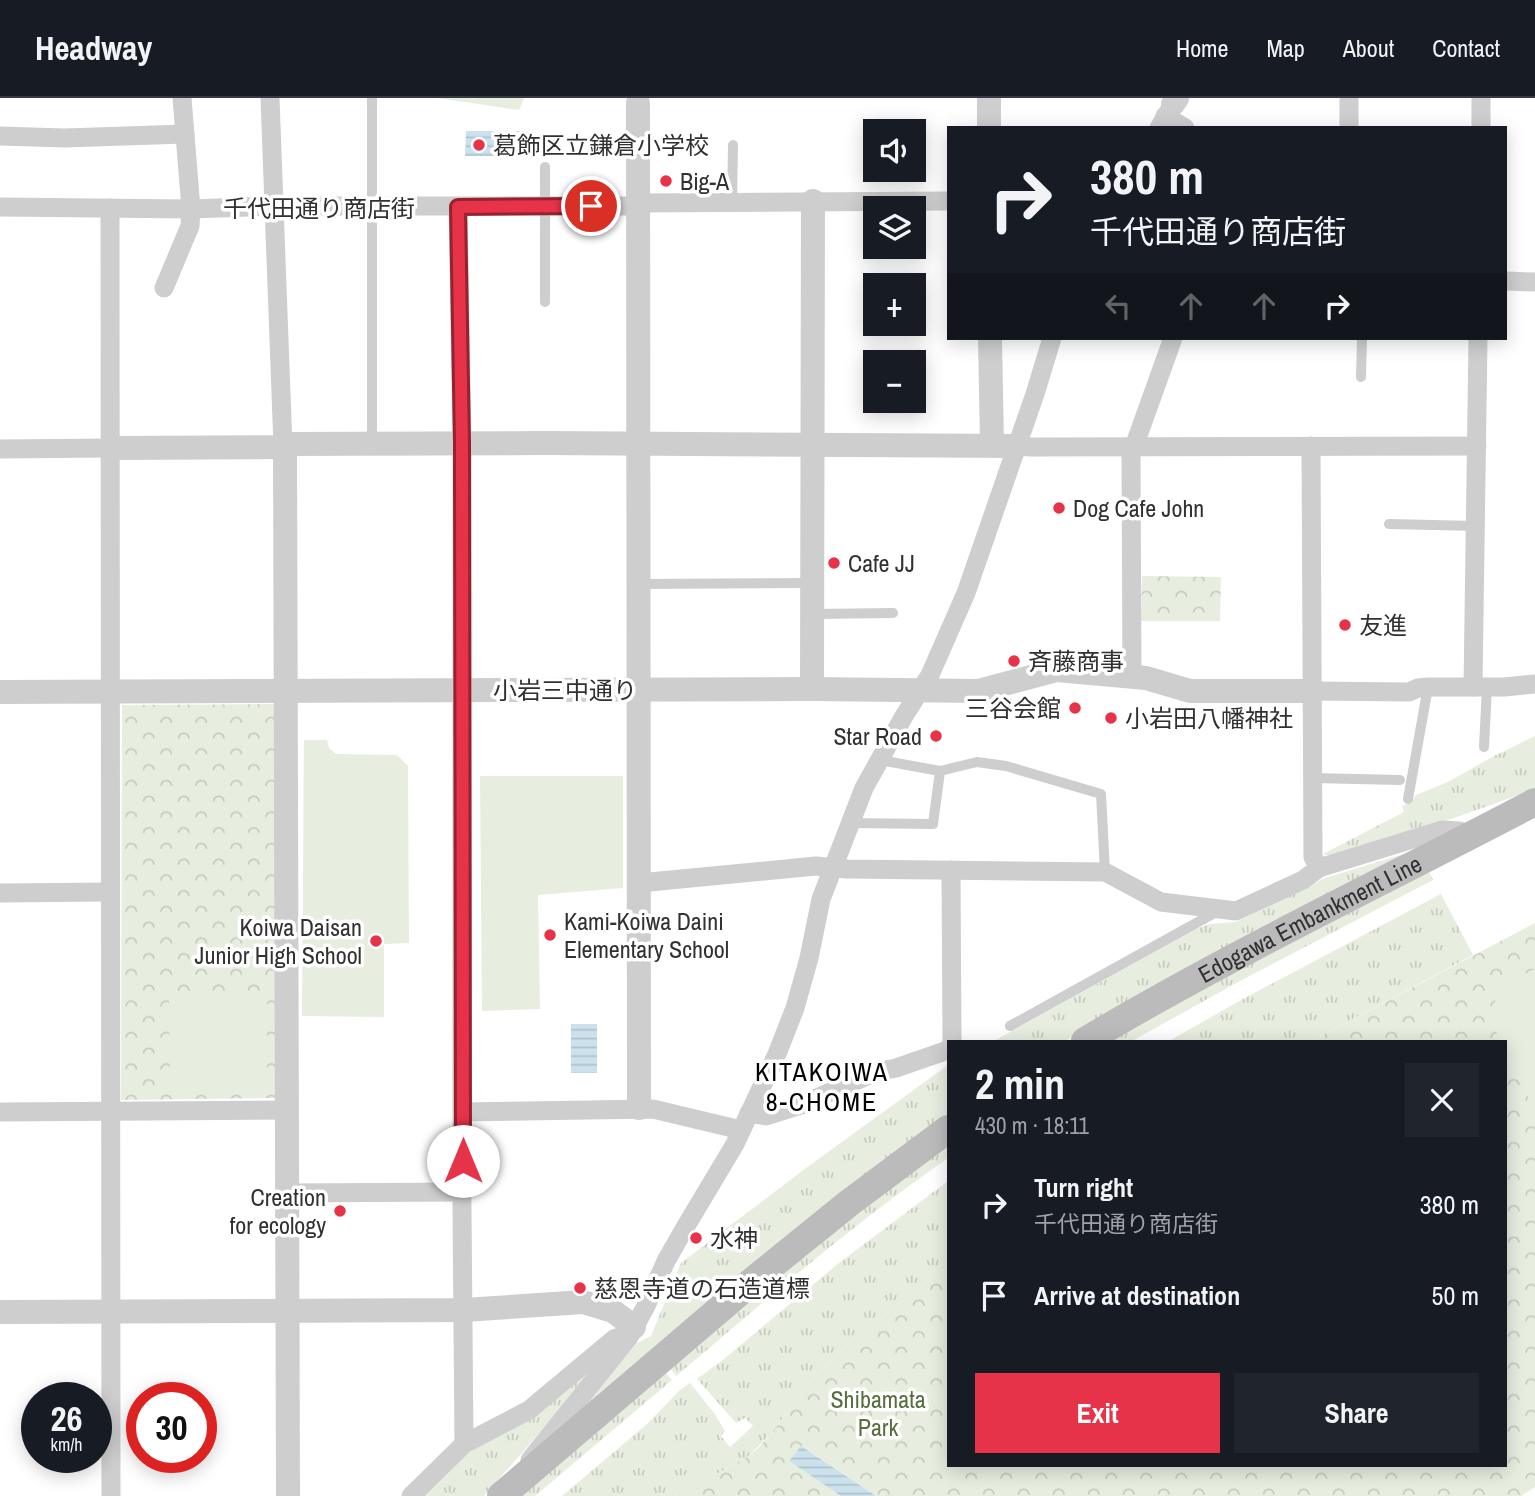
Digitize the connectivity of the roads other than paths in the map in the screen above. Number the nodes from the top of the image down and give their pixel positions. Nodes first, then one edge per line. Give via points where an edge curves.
1 (182, 98) edge
2 (270, 98) edge
3 (372, 98) edge
4 (989, 98) edge
5 (1349, 98) edge
6 (1481, 98) edge
7 (638, 101) edge
8 (1168, 111) edge
9 (989, 126) edge
10 (1183, 126) edge
11 (1349, 126) edge
12 (1481, 126) edge
13 (185, 134) junction
14 (0, 136) edge
15 (733, 145) dead end
16 (545, 167) dead end
17 (813, 201) junction
18 (947, 201) edge
19 (732, 202) junction
20 (638, 205) junction
21 (273, 206) junction
22 (545, 206) junction
23 (0, 207) edge
24 (371, 207) junction
25 (458, 207) junction
26 (110, 208) junction
27 (191, 209) junction
28 (1507, 281) edge
29 (1535, 282) edge
30 (164, 288) dead end
31 (545, 302) dead end
32 (990, 340) edge
33 (1051, 340) edge
34 (1172, 340) edge
35 (1362, 340) edge
36 (1478, 340) edge
37 (1362, 377) dead end
38 (372, 443) junction
39 (462, 443) junction
40 (638, 444) junction
41 (813, 445) junction
42 (992, 445) junction
43 (1017, 446) junction
44 (1311, 446) junction
45 (1477, 446) junction
46 (284, 447) junction
47 (1133, 447) junction
48 (108, 448) junction
49 (0, 449) edge
50 (1389, 524) dead end
51 (1476, 526) junction
52 (813, 583) junction
53 (638, 584) junction
54 (893, 612) dead end
55 (813, 614) junction
56 (1132, 677) junction
57 (1535, 684) edge
58 (1428, 687) junction
59 (1480, 687) junction
60 (812, 689) junction
61 (285, 690) junction
62 (462, 690) junction
63 (639, 690) junction
64 (920, 691) junction
65 (1312, 691) junction
66 (0, 692) edge
67 (109, 692) junction
68 (1483, 747) dead end
69 (880, 760) junction
70 (940, 771) junction
71 (1312, 778) junction
72 (1400, 779) dead end
73 (1408, 799) dead end
74 (1535, 802) edge
75 (850, 823) junction
76 (1474, 834) junction
77 (834, 867) junction
78 (1319, 868) junction
79 (951, 870) junction
80 (1105, 872) junction
81 (639, 883) junction
82 (110, 892) junction
83 (0, 893) edge
84 (1220, 910) junction
85 (1010, 1026) dead end
86 (952, 1040) edge
87 (1087, 1040) edge
88 (947, 1050) edge
89 (639, 1108) junction
90 (286, 1110) junction
91 (0, 1112) edge
92 (110, 1112) junction
93 (463, 1112) junction
94 (745, 1121) junction
95 (947, 1130) edge
96 (463, 1192) junction
97 (287, 1193) junction
98 (464, 1310) junction
99 (110, 1311) junction
100 (286, 1311) junction
101 (0, 1312) edge
102 (633, 1329) junction
103 (464, 1444) junction
104 (503, 1494) edge
105 (111, 1496) edge
106 (288, 1496) edge
107 (411, 1496) edge

1 - 13 street
2 - 21 street
3 - 24 lane
4 - 9 street
5 - 11 street
6 - 12 street
7 - 20 street
8 - 10 street
13 - 14 street
13 - 27 street
15 - 19 lane
16 - 22 lane
17 - 18 street, 千代田通り商店街
17 - 19 street, 千代田通り商店街
17 - 41 street
19 - 20 street, 千代田通り商店街
20 - 22 street, 千代田通り商店街
20 - 40 street
21 - 24 street, 千代田通り商店街
21 - 27 street, 千代田通り商店街
21 - 46 street
22 - 25 street, 千代田通り商店街
22 - 31 lane
23 - 26 street, 千代田通り商店街
24 - 25 street, 千代田通り商店街
24 - 38 lane
25 - 39 street
26 - 27 street, 千代田通り商店街
26 - 48 street
27 - 30 street via 190,226
28 - 29 street
32 - 42 street
33 - 43 street
34 - 47 street
35 - 37 lane
36 - 45 street
38 - 39 street
38 - 46 street
39 - 40 street
39 - 62 street
40 - 41 street
40 - 53 street
41 - 42 street
41 - 52 street
42 - 43 street
43 - 47 street
43 - 64 street via 966,593
44 - 45 street
44 - 47 street
44 - 65 street
45 - 51 street
46 - 48 street
46 - 61 street
47 - 56 street
48 - 49 street
48 - 67 street
50 - 51 lane
51 - 59 street
52 - 53 lane
52 - 55 street
53 - 63 street
54 - 55 lane
55 - 60 street
56 - 64 street, 小岩三中通り via 1057,670 978,691
56 - 65 street, 小岩三中通り via 1190,691
57 - 59 street
58 - 59 street
58 - 65 street via 1409,692
58 - 73 lane
59 - 68 lane
60 - 63 street, 小岩三中通り
60 - 64 street, 小岩三中通り
61 - 62 street, 小岩三中通り
61 - 67 street, 小岩三中通り
61 - 90 street
62 - 63 street, 小岩三中通り
62 - 93 street
63 - 81 street
64 - 69 street
65 - 71 street
66 - 67 street, 小岩三中通り
67 - 82 street
69 - 70 lane
69 - 75 street
70 - 75 lane via 933,824
70 - 80 lane via 977,762 1101,793
71 - 72 lane
71 - 78 street via 1313,857
74 - 76 main road, Edogawa Embankment Line
75 - 77 street
76 - 78 street via 1442,830
76 - 87 main road, Edogawa Embankment Line
77 - 79 street
77 - 81 street
77 - 94 street via 821,899 795,1008
78 - 84 street via 1236,911
79 - 80 street
79 - 86 street
80 - 84 street via 1161,902
81 - 89 street
82 - 83 street
82 - 92 street
84 - 85 lane
88 - 94 street
89 - 93 street
89 - 94 street
90 - 92 street
90 - 97 street
91 - 92 street
92 - 99 street
93 - 96 street
94 - 102 street
95 - 104 main road via 776,1262
96 - 97 street
96 - 98 street
97 - 100 street
98 - 100 street
98 - 102 street via 583,1302 613,1311
98 - 103 street
99 - 100 street
99 - 101 street
99 - 105 street
100 - 106 street
102 - 103 street via 614,1339 529,1410
102 - 104 street
103 - 107 street

